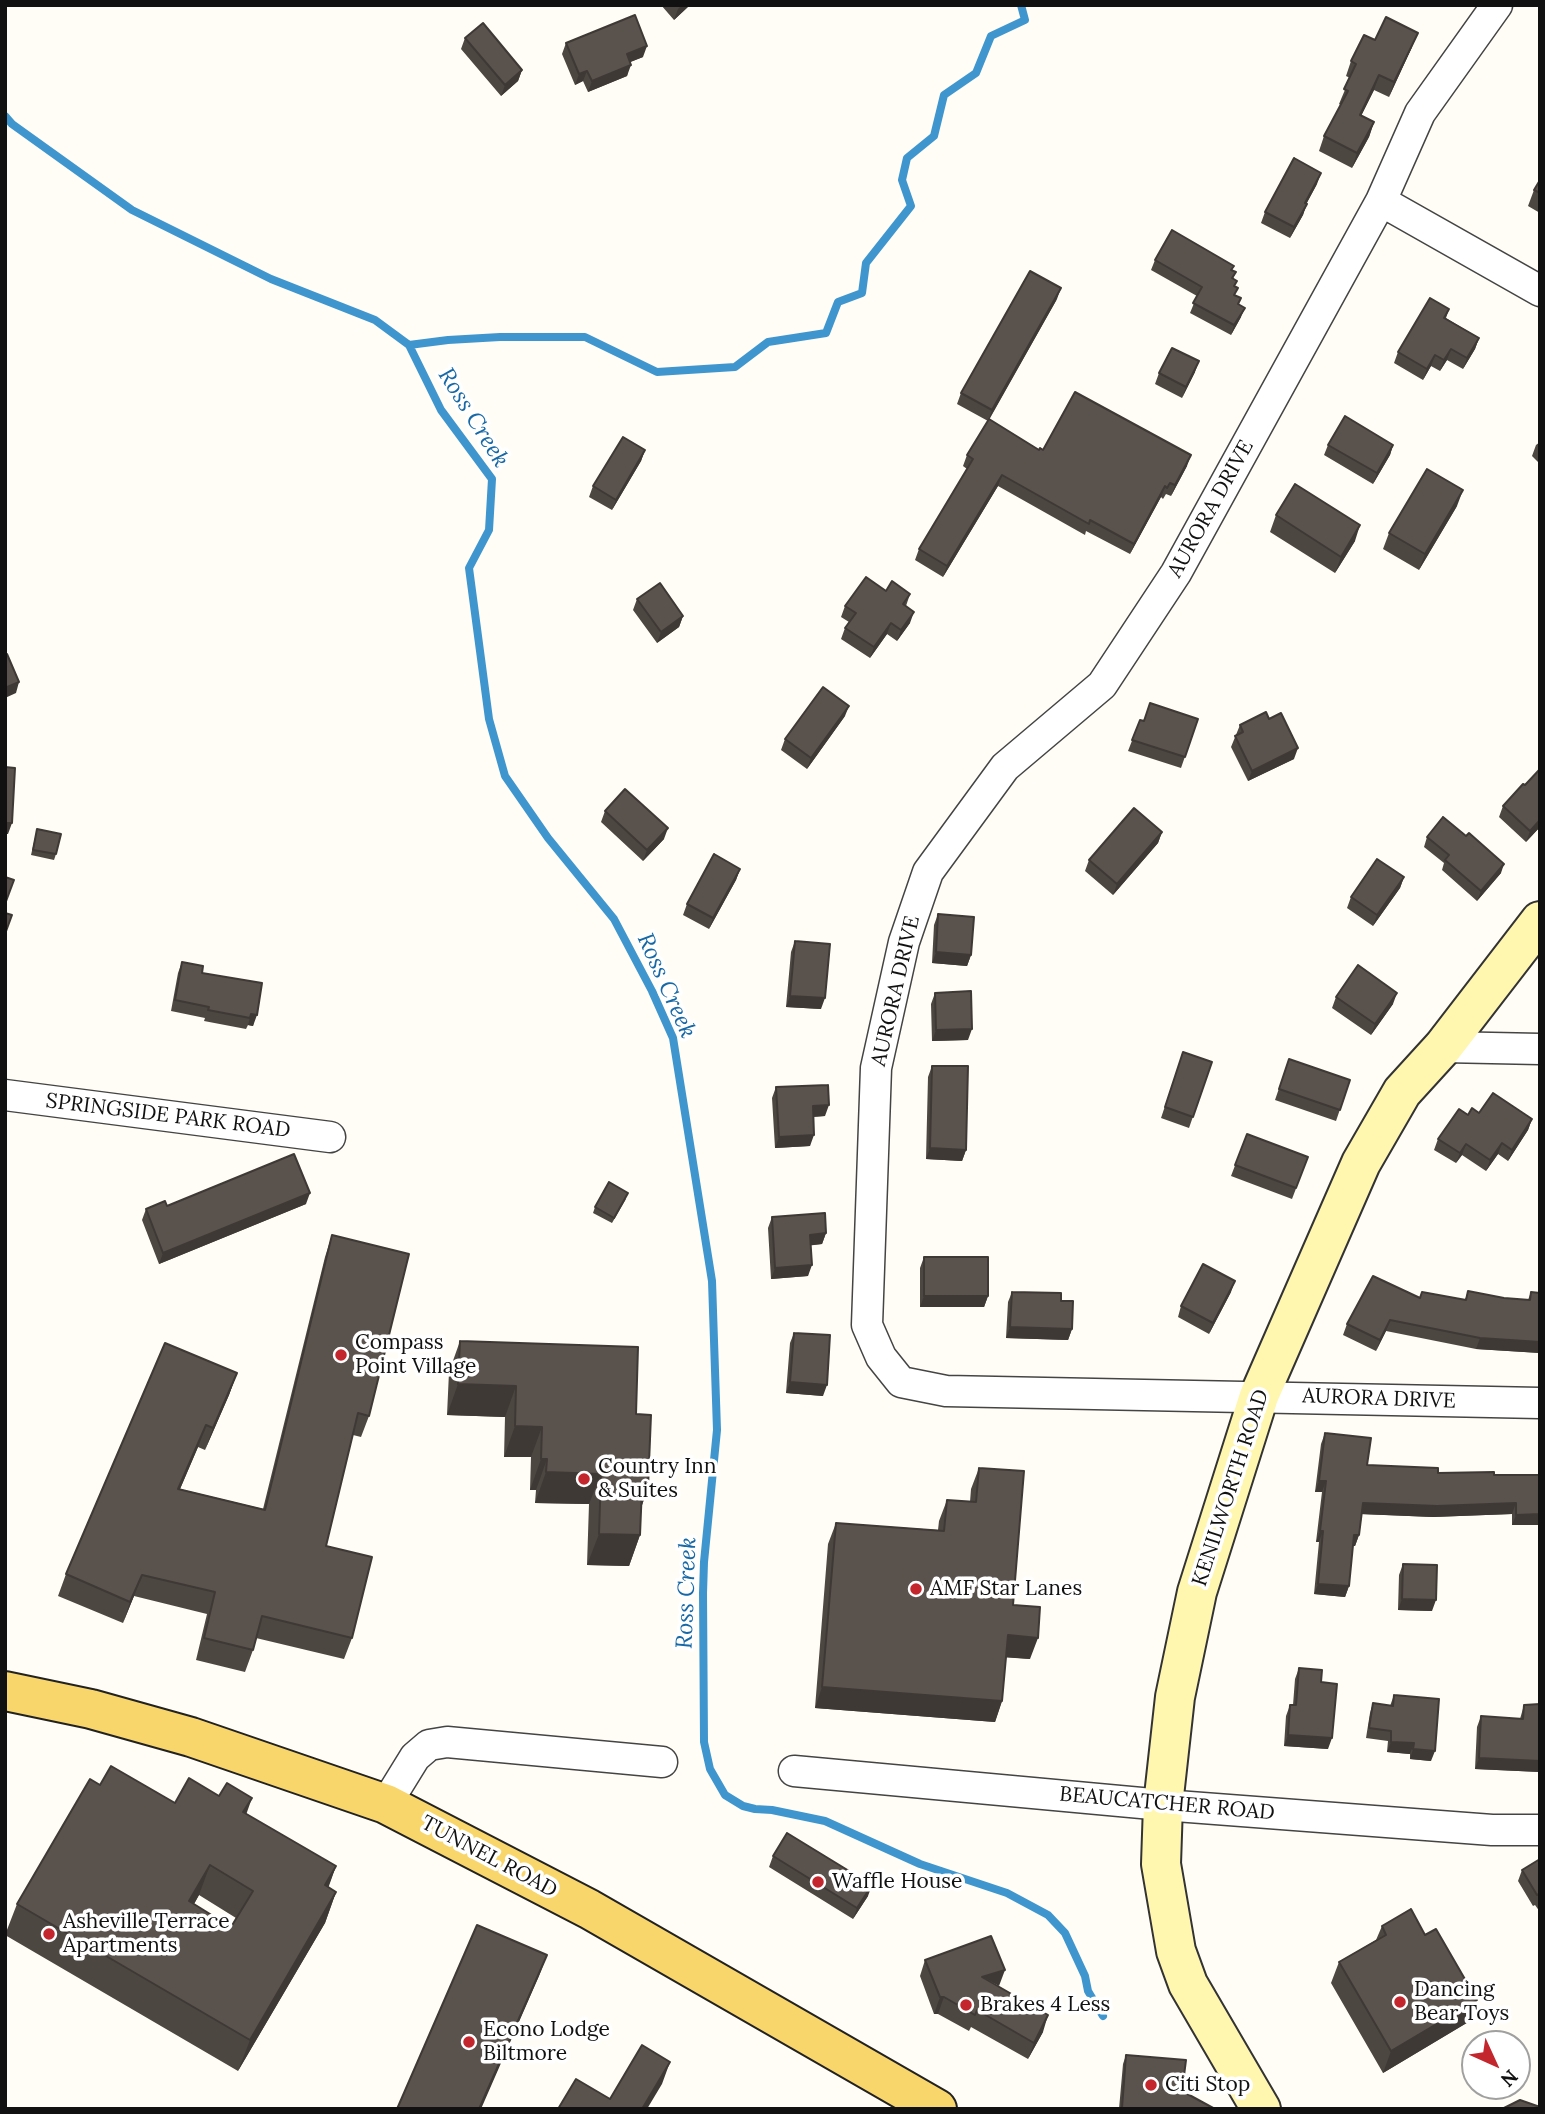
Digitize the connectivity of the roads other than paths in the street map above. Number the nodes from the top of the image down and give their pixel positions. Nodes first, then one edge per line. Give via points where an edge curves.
1 (1497, 5) edge
2 (1381, 201) junction
3 (1540, 291) edge
4 (1540, 921) edge
5 (1443, 1047) junction
6 (1540, 1049) edge
7 (5, 1095) edge
8 (330, 1137) dead end
9 (1259, 1395) junction
10 (1540, 1403) edge
11 (5, 1691) edge
12 (662, 1762) dead end
13 (794, 1771) dead end
14 (386, 1804) junction
15 (1163, 1805) junction
16 (1540, 1830) edge
17 (937, 2109) edge
18 (1261, 2109) edge

1 - 2 street, AURORA DRIVE via 1420,113
2 - 3 street
2 - 9 street, AURORA DRIVE via 1176,573 1102,685 1005,767 928,872 904,942 876,1068 867,1325 881,1357 901,1381 946,1391
4 - 5 street, KENILWORTH ROAD
5 - 6 street
5 - 9 street, KENILWORTH ROAD via 1402,1092 1361,1163
7 - 8 street, SPRINGSIDE PARK ROAD
9 - 10 street, AURORA DRIVE
9 - 15 street, KENILWORTH ROAD via 1197,1592 1175,1697
11 - 14 main road, TUNNEL ROAD via 191,1737
12 - 14 street via 447,1742 429,1745 415,1757
13 - 15 street, BEAUCATCHER ROAD
14 - 17 main road, TUNNEL ROAD via 589,1909
15 - 16 street, BEAUCATCHER ROAD
15 - 18 street, KENILWORTH ROAD via 1161,1864 1176,1951 1188,1984

